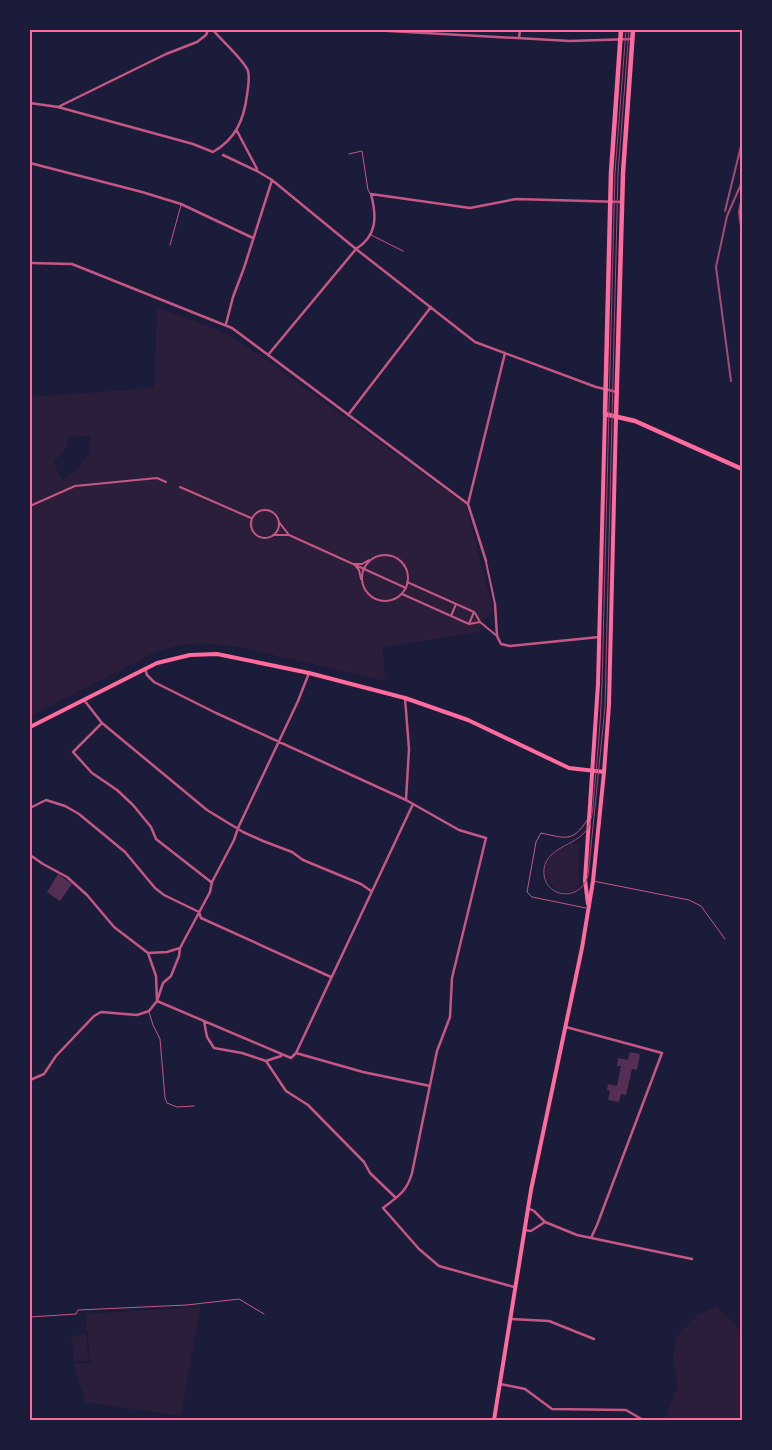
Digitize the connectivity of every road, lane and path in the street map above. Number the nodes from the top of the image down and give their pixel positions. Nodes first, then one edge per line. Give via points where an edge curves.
1 (208, 30) edge
2 (213, 30) edge
3 (370, 30) edge
4 (520, 30) edge
5 (621, 30) edge
6 (633, 30) edge
7 (428, 32) edge
8 (519, 38) junction
9 (620, 39) junction
10 (632, 39) junction
11 (30, 102) edge
12 (58, 107) junction
13 (237, 131) junction
14 (349, 154) dead end
15 (223, 155) dead end
16 (30, 163) edge
17 (257, 171) junction
18 (272, 180) junction
19 (371, 194) junction
20 (610, 201) junction
21 (622, 202) junction
22 (181, 204) junction
23 (370, 234) junction
24 (253, 238) junction
25 (170, 246) dead end
26 (356, 249) junction
27 (403, 251) dead end
28 (30, 263) edge
29 (431, 307) junction
30 (226, 324) junction
31 (504, 353) junction
32 (268, 355) junction
33 (605, 390) junction
34 (617, 392) junction
35 (605, 414) junction
36 (348, 415) junction
37 (616, 417) junction
38 (742, 469) edge
39 (166, 482) dead end
40 (180, 488) dead end
41 (468, 504) junction
42 (30, 506) edge
43 (251, 518) junction
44 (279, 522) junction
45 (273, 535) junction
46 (289, 535) junction
47 (371, 560) junction
48 (486, 561) joint
49 (354, 564) junction
50 (364, 569) junction
51 (362, 580) junction
52 (407, 582) junction
53 (406, 588) junction
54 (402, 594) junction
55 (456, 604) junction
56 (495, 604) joint
57 (474, 612) junction
58 (450, 616) junction
59 (480, 622) junction
60 (469, 624) junction
61 (497, 636) junction
62 (599, 637) junction
63 (145, 669) junction
64 (309, 673) junction
65 (406, 698) junction
66 (84, 699) junction
67 (102, 723) junction
68 (30, 727) edge
69 (278, 742) junction
70 (592, 772) junction
71 (604, 772) junction
72 (406, 800) junction
73 (413, 804) junction
74 (30, 808) edge
75 (589, 817) junction
76 (238, 828) junction
77 (30, 854) edge
78 (593, 881) junction
79 (212, 882) junction
80 (371, 891) junction
81 (589, 909) junction
82 (199, 912) junction
83 (725, 939) dead end
84 (180, 948) junction
85 (148, 953) junction
86 (330, 977) junction
87 (156, 1001) junction
88 (149, 1012) junction
89 (204, 1021) junction
90 (566, 1027) junction
91 (296, 1053) junction
92 (283, 1055) junction
93 (266, 1061) junction
94 (30, 1080) edge
95 (430, 1086) junction
96 (194, 1106) dead end
97 (396, 1198) junction
98 (528, 1208) junction
99 (545, 1222) junction
100 (524, 1230) junction
101 (591, 1238) junction
102 (692, 1260) dead end
103 (514, 1286) junction
104 (264, 1314) dead end
105 (30, 1316) edge
106 (509, 1318) junction
107 (594, 1339) dead end
108 (500, 1384) junction
109 (494, 1420) edge
110 (643, 1420) edge

1 - 12 street via 197,42
2 - 13 street via 248,71 245,109
3 - 7 street
4 - 8 street
5 - 9 highway
6 - 10 highway
7 - 8 street
8 - 9 street
9 - 10 street
9 - 20 highway
10 - 21 highway
11 - 12 street
12 - 13 street via 214,152
13 - 17 street
14 - 19 lane via 362,151
15 - 17 street
16 - 22 street
17 - 18 street
18 - 24 street
18 - 26 street
19 - 20 street via 470,208 516,199
19 - 23 street via 375,207 374,228
20 - 21 street
20 - 33 highway
21 - 34 highway
22 - 24 street
22 - 25 lane
23 - 26 street via 366,243
23 - 27 lane
24 - 30 street
26 - 29 street
26 - 32 street
28 - 30 street via 72,264
29 - 31 street via 475,342
29 - 36 street
30 - 32 street
31 - 33 street
31 - 41 street
32 - 36 street
33 - 34 street
33 - 35 highway
34 - 37 highway
35 - 37 highway
35 - 62 main road
36 - 41 street
37 - 38 highway via 635,421
37 - 71 main road
39 - 42 street via 158,478 75,486
40 - 43 street
41 - 48 street
43 - 44 street via 256,512 267,509 274,512
43 - 45 street via 251,529 256,535 266,538
44 - 45 street
44 - 46 street
45 - 46 street
46 - 49 street
47 - 49 street
47 - 50 street
47 - 52 street via 382,555 394,557 406,570
48 - 56 street
49 - 50 street
49 - 51 street
50 - 51 street
50 - 53 street
51 - 54 street via 366,592 375,599 393,600
52 - 53 street
52 - 55 street
53 - 54 street
54 - 58 street
55 - 57 street
55 - 58 street
56 - 61 street
57 - 59 street
57 - 60 street
58 - 60 street
59 - 60 street
59 - 61 street
61 - 62 street via 501,644 510,646
62 - 70 main road
63 - 64 main road via 173,658 206,653
63 - 66 main road
63 - 69 street via 154,682
64 - 65 main road
64 - 69 street
65 - 70 main road via 468,720 569,768
65 - 72 street via 409,749
66 - 67 street
66 - 68 main road
67 - 76 street via 207,810
67 - 79 street via 73,752 92,773 133,806 156,838
69 - 72 street
69 - 76 street
70 - 71 main road
70 - 75 main road
71 - 78 main road
72 - 73 street
73 - 80 street
73 - 95 street via 459,830 486,838 452,978 450,1017 437,1051
74 - 82 street via 46,800 79,814 125,852 155,888
75 - 81 main road via 585,880
75 - 81 lane via 581,831 572,837 541,833 536,842 527,892 532,897
76 - 79 street
76 - 80 street
77 - 85 street via 67,877 114,927
78 - 81 main road
78 - 83 lane via 689,900 701,906
79 - 82 street
80 - 86 street
81 - 90 main road
82 - 84 street
82 - 86 street via 201,918
84 - 85 street
84 - 87 street via 176,965 163,983
85 - 87 street via 156,976
86 - 91 street
87 - 88 street
87 - 89 street
88 - 94 street via 101,1012 94,1016 56,1056 44,1074
88 - 96 lane via 160,1039 167,1103 177,1107
89 - 92 street
89 - 93 street via 207,1037 214,1048
90 - 98 main road
90 - 101 street via 662,1053
91 - 92 street via 291,1058
91 - 95 street
92 - 93 street
93 - 97 street via 286,1091 308,1105
95 - 97 street via 412,1173 408,1186
97 - 103 street via 384,1208 439,1266
98 - 99 street
98 - 100 main road
99 - 100 street via 530,1231
99 - 101 street
100 - 103 main road
101 - 102 street
103 - 106 main road
104 - 105 lane via 239,1299
106 - 107 street via 549,1322
106 - 108 main road
108 - 109 main road
108 - 110 street via 525,1389 552,1408 626,1410

